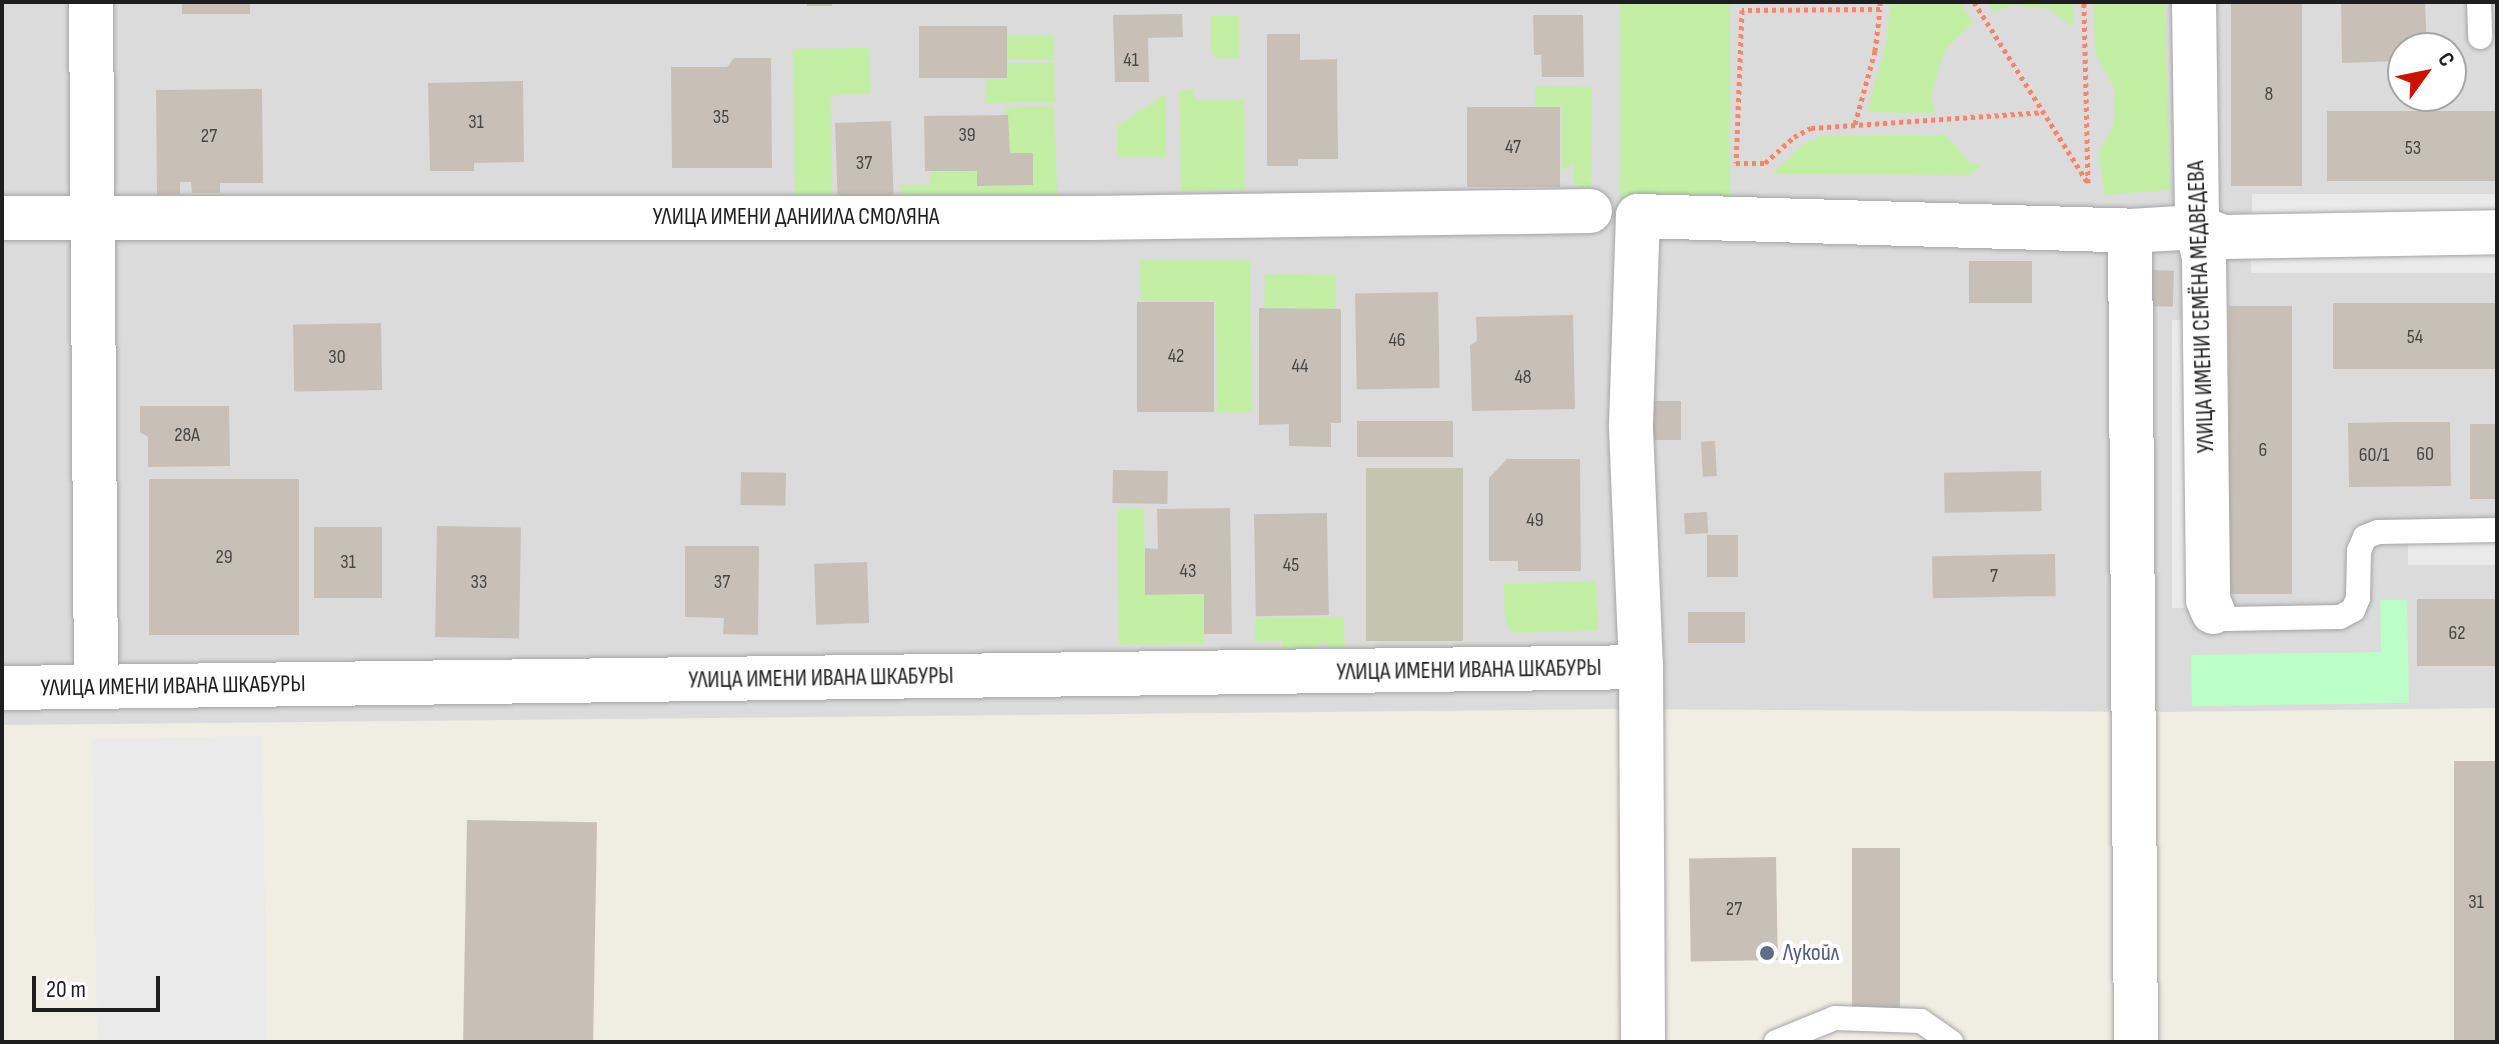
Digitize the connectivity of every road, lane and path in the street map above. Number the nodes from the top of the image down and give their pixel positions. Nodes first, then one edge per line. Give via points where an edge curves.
1 (91, 2) edge
2 (1974, 2) edge
3 (2084, 2) edge
4 (2194, 2) edge
5 (2479, 2) edge
6 (1880, 6) edge
7 (2480, 37) dead end
8 (2043, 112) junction
9 (1855, 124) junction
10 (1590, 211) dead end
11 (91, 217) junction
12 (2, 218) edge
13 (2197, 227) junction
14 (2130, 231) junction
15 (2497, 232) edge
16 (2497, 530) edge
17 (2213, 612) joint
18 (1641, 667) junction
19 (96, 687) junction
20 (2, 688) edge
21 (1643, 1042) edge
22 (1776, 1042) edge
23 (1951, 1042) edge
24 (2136, 1042) edge

1 - 11 street
2 - 8 path
3 - 8 path via 2088,183
4 - 13 street, УЛИЦА ИМЕНИ СЕМЁНА МЕДВЕДЕВА
5 - 7 lane
6 - 9 path via 1875,51
6 - 9 path via 1742,10 1736,163 1765,163 1811,128
8 - 9 path
10 - 11 street, УЛИЦА ИМЕНИ ДАНИИЛА СМОЛЯНА via 1090,218
11 - 12 street, УЛИЦА ИМЕНИ ДАНИИЛА СМОЛЯНА
11 - 19 street
13 - 14 street
13 - 15 street via 2223,237
13 - 17 street, УЛИЦА ИМЕНИ СЕМЁНА МЕДВЕДЕВА via 2204,258 2208,600
14 - 18 street via 1638,216 1631,425
14 - 24 street
16 - 17 lane via 2378,532 2365,537 2359,551 2358,598 2353,610 2340,617 2225,619
18 - 19 street, УЛИЦА ИМЕНИ ИВАНА ШКАБУРЫ
18 - 21 street
19 - 20 street, УЛИЦА ИМЕНИ ИВАНА ШКАБУРЫ
22 - 23 lane via 1835,1018 1921,1021

